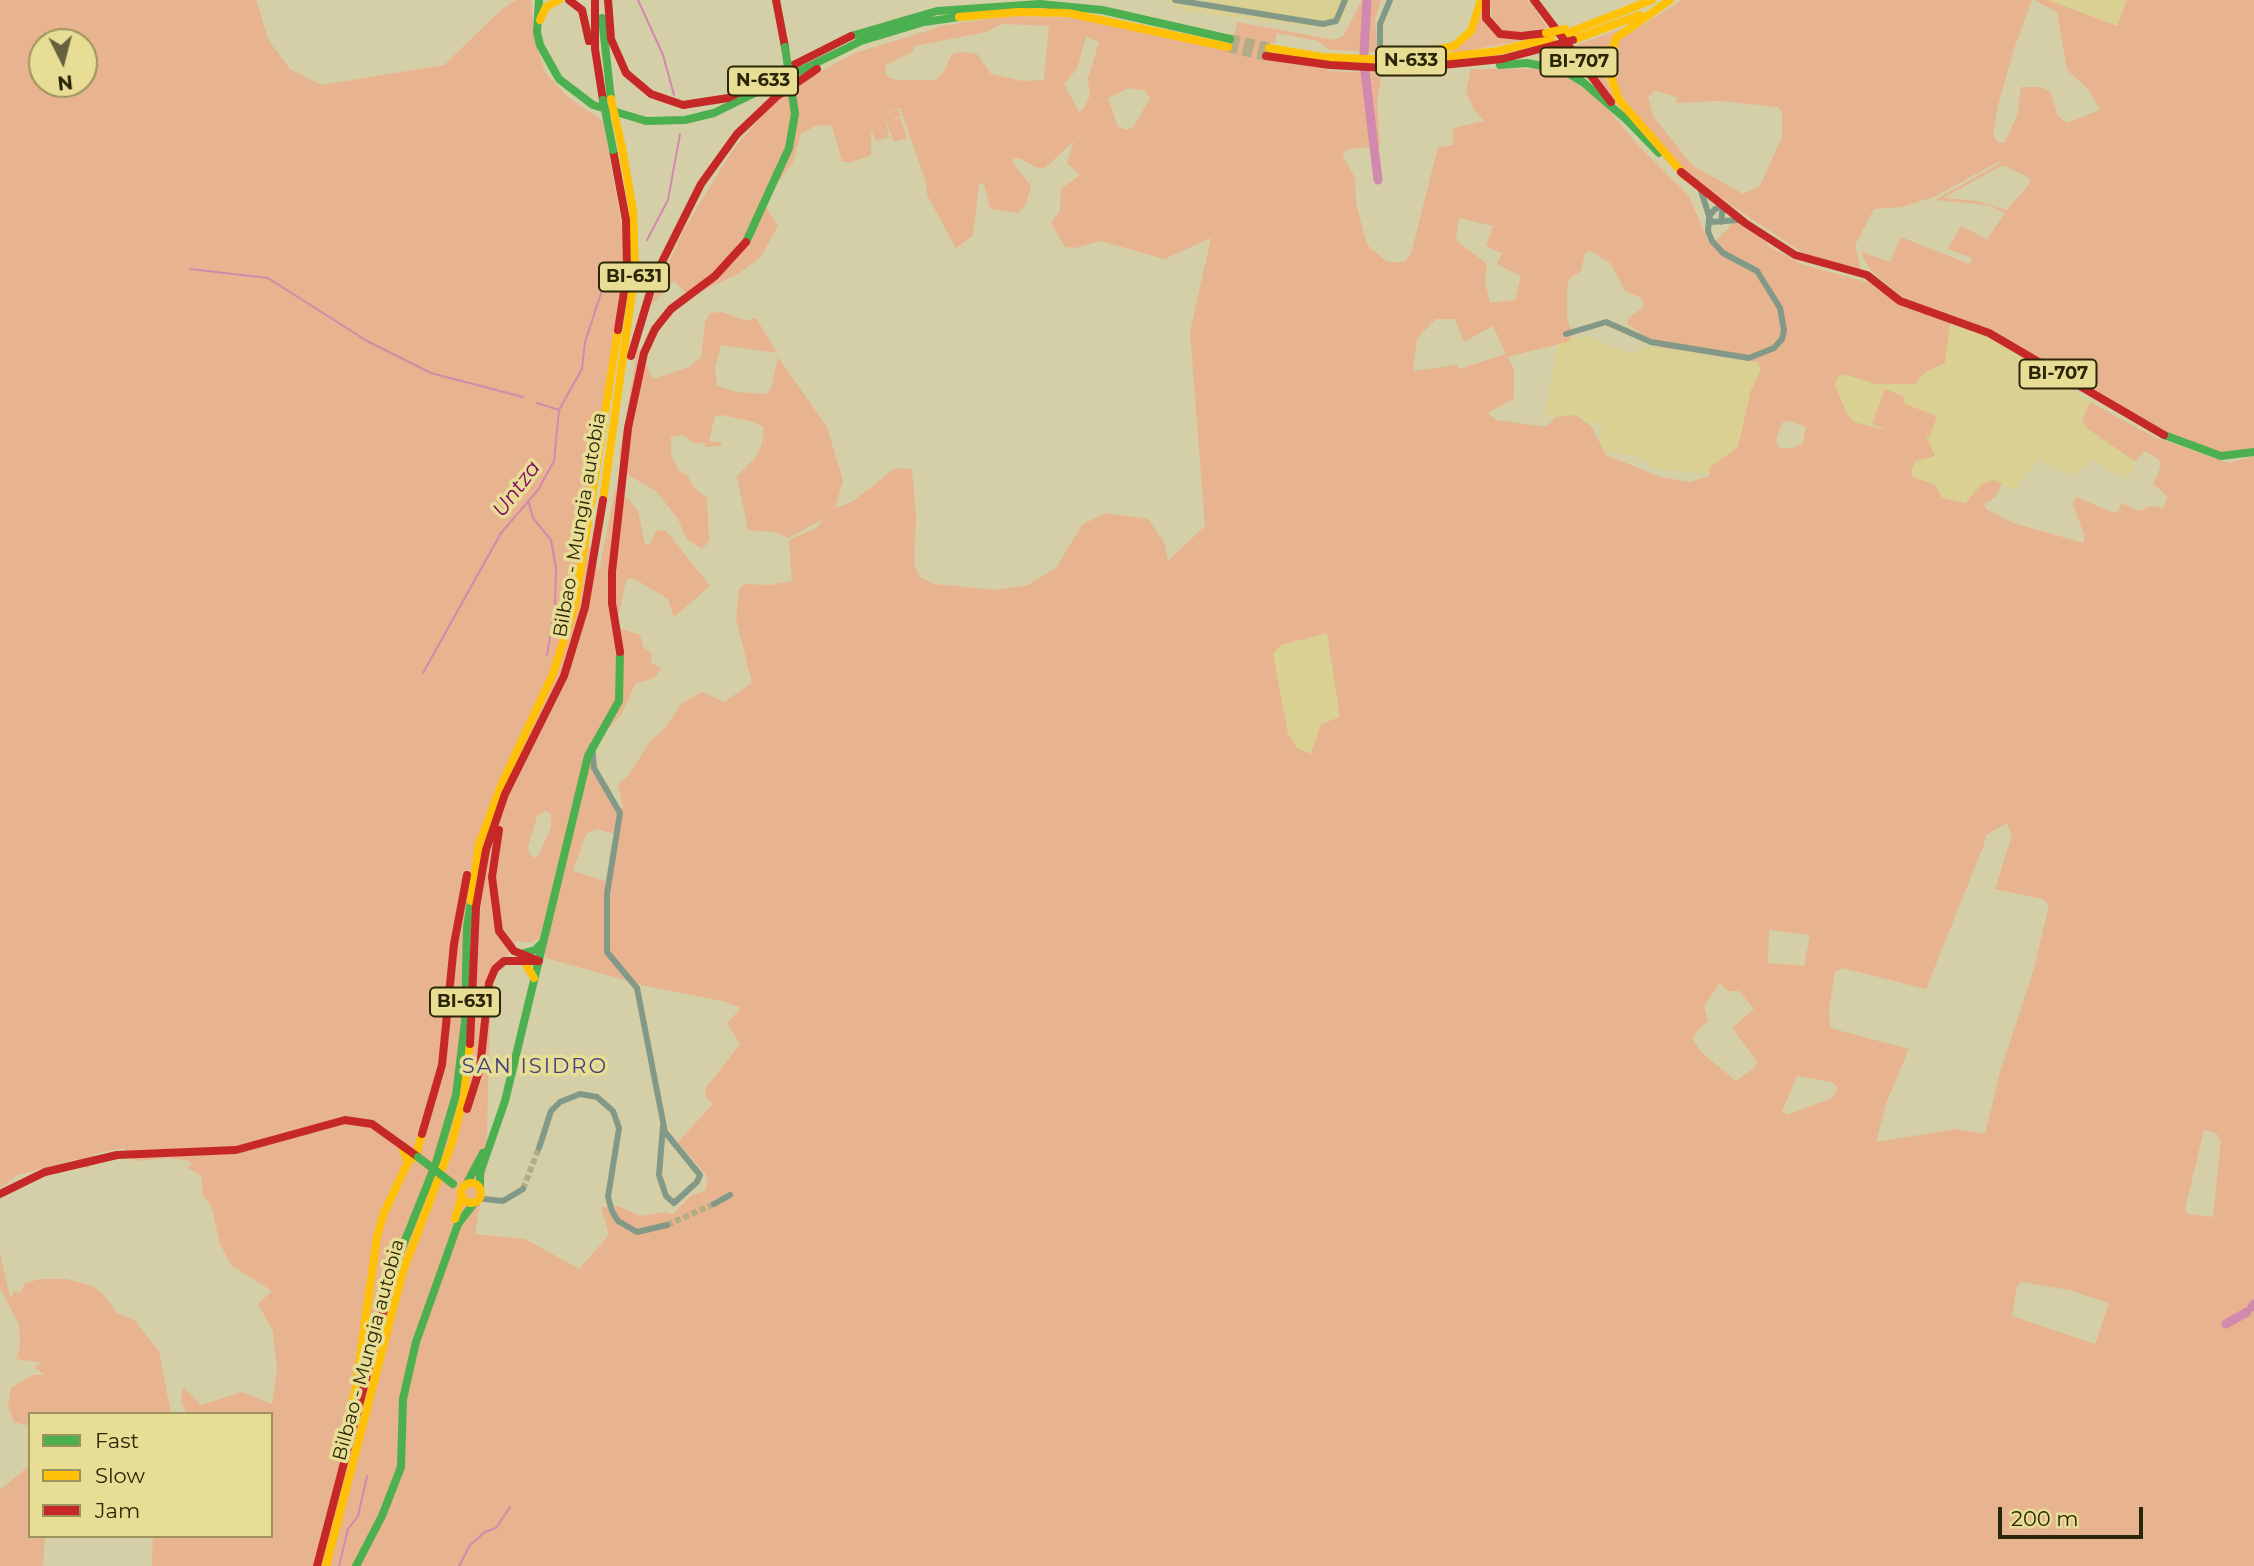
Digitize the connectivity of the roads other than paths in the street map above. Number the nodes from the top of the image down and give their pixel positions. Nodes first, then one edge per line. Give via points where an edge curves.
1 (538, 0) edge
2 (559, 0) edge
3 (569, 0) edge
4 (595, 0) edge
5 (602, 0) edge
6 (608, 0) edge
7 (776, 0) edge
8 (1175, 0) edge
9 (1345, 0) edge
10 (1390, 0) edge
11 (1481, 0) edge
12 (1487, 0) edge
13 (1534, 0) edge
14 (1652, 0) edge
15 (1670, 0) edge
16 (1661, 5) junction
17 (976, 7) junction
18 (932, 22) junction
19 (1569, 34) junction
20 (1551, 39) junction
21 (1380, 45) tunnel mouth
22 (544, 51) junction
23 (1322, 57) junction
24 (1403, 69) junction
25 (799, 71) junction
26 (598, 79) junction
27 (607, 99) junction
28 (1628, 121) junction
29 (617, 149) junction
30 (1686, 177) junction
31 (1698, 187) junction
32 (1723, 206) junction
33 (1710, 217) junction
34 (1742, 220) junction
35 (1719, 223) junction
36 (1716, 245) junction
37 (1566, 334) dead end
38 (618, 406) junction
39 (2254, 452) edge
40 (534, 737) junction
41 (592, 746) junction
42 (479, 844) junction
43 (543, 942) junction
44 (524, 957) junction
45 (538, 961) junction
46 (534, 978) junction
47 (501, 1116) junction
48 (663, 1126) junction
49 (422, 1134) junction
50 (400, 1143) junction
51 (452, 1143) junction
52 (539, 1148) tunnel mouth
53 (417, 1156) junction
54 (408, 1162) junction
55 (453, 1184) junction
56 (466, 1184) junction
57 (480, 1187) junction
58 (523, 1189) dead end
59 (0, 1194) edge
60 (461, 1195) junction
61 (730, 1195) dead end
62 (484, 1199) dead end
63 (475, 1202) junction
64 (714, 1204) tunnel mouth
65 (667, 1225) tunnel mouth
66 (440, 1275) junction
67 (324, 1539) junction
68 (317, 1566) edge
69 (326, 1566) edge
70 (356, 1566) edge

1 - 22 main road via 537,32
2 - 22 main road via 542,13
3 - 26 main road via 586,18
4 - 26 main road, Bilbao - Mungia autobia / BI-631
5 - 27 main road, Bilbao - Mungia autobia / BI-631
6 - 17 main road, N-633 via 611,39 626,73 651,94 683,104 728,98 869,29 937,11
7 - 41 main road, bridge via 795,114 789,148 743,247 715,276 671,309 644,353 628,428 612,572 620,690 616,709
8 - 9 street via 1329,24 1338,18
10 - 21 street via 1380,24
11 - 23 main road via 1471,31 1454,46 1421,53
12 - 20 main road via 1486,18 1500,34
13 - 28 main road, BI-707
14 - 19 main road, N-633
15 - 16 main road
16 - 19 main road, N-633
16 - 30 main road via 1616,38 1607,66 1619,100
17 - 18 main road, N-633 via 1040,4 1102,10 1229,43 1069,13 988,13
17 - 25 main road, N-633 via 871,33
18 - 25 main road, N-633 via 861,41
18 - 38 main road via 864,45 821,66 775,97 737,134 701,184 670,241 644,307
19 - 20 main road, N-633, bridge
19 - 20 main road, bridge
20 - 23 main road, N-633 via 1498,51 1412,61
20 - 24 main road, N-633 via 1502,59
22 - 25 main road, N-633 via 559,79 581,98 608,112 646,121 685,120 714,113
23 - 24 main road, N-633 via 1267,52 1330,65
24 - 28 main road via 1527,63 1551,67 1584,83
26 - 27 main road, Bilbao - Mungia autobia / BI-631
27 - 29 main road, Bilbao - Mungia autobia / BI-631, bridge
28 - 30 main road, BI-707
29 - 38 main road, Bilbao - Mungia autobia / BI-631 via 633,210 635,261
29 - 42 main road, Bilbao - Mungia autobia / BI-631 via 627,273 575,605 553,674
30 - 31 main road, BI-707
31 - 32 main road, BI-707
31 - 33 street
32 - 33 street
32 - 34 main road, BI-707
32 - 35 street
33 - 35 street
33 - 36 street via 1709,237
34 - 35 street
34 - 39 main road, BI-707 via 1810,262 1867,275 1900,301 1989,333 2163,436 2221,456
35 - 36 street
36 - 37 street via 1750,265 1766,283 1783,323 1782,339 1774,348 1749,358 1651,342 1606,322
38 - 40 main road, Bilbao - Mungia autobia / BI-631 via 579,628 564,676
40 - 44 main road via 502,821 492,877 499,931 506,944
40 - 51 main road, Bilbao - Mungia autobia / BI-631 via 505,794 486,850 475,917 469,1065
41 - 43 main road
41 - 48 street via 594,768 620,813 607,894 607,952 638,988
42 - 49 main road via 458,916 442,1065
42 - 67 main road, Bilbao - Mungia autobia / BI-631 via 467,927 465,1022 456,1095 436,1163 398,1258
43 - 44 main road
43 - 45 main road
44 - 45 main road
44 - 46 main road
44 - 51 main road via 504,961 489,983 480,1068
45 - 46 main road
46 - 47 main road
47 - 56 main road
47 - 57 main road via 480,1172
48 - 48 street via 659,1175 666,1196 674,1203 700,1175
49 - 50 main road
49 - 53 main road
50 - 53 main road
50 - 54 main road
50 - 59 main road via 372,1124 345,1120 245,1149 117,1155 45,1172
51 - 69 main road, Bilbao - Mungia autobia / BI-631 via 403,1271
52 - 65 street via 554,1106 573,1095 597,1097 612,1111 619,1128 608,1197 612,1212 637,1232
53 - 54 main road
53 - 55 main road, bridge
54 - 67 main road via 384,1213 374,1250 355,1392
55 - 56 main road
55 - 60 main road
56 - 57 main road
56 - 60 main road
57 - 63 main road via 482,1195
58 - 62 street via 503,1201
60 - 63 main road via 467,1202
60 - 66 main road
61 - 64 street
63 - 66 main road via 462,1215
66 - 70 main road via 407,1379 401,1468
67 - 68 main road, Bilbao - Mungia autobia / BI-631

